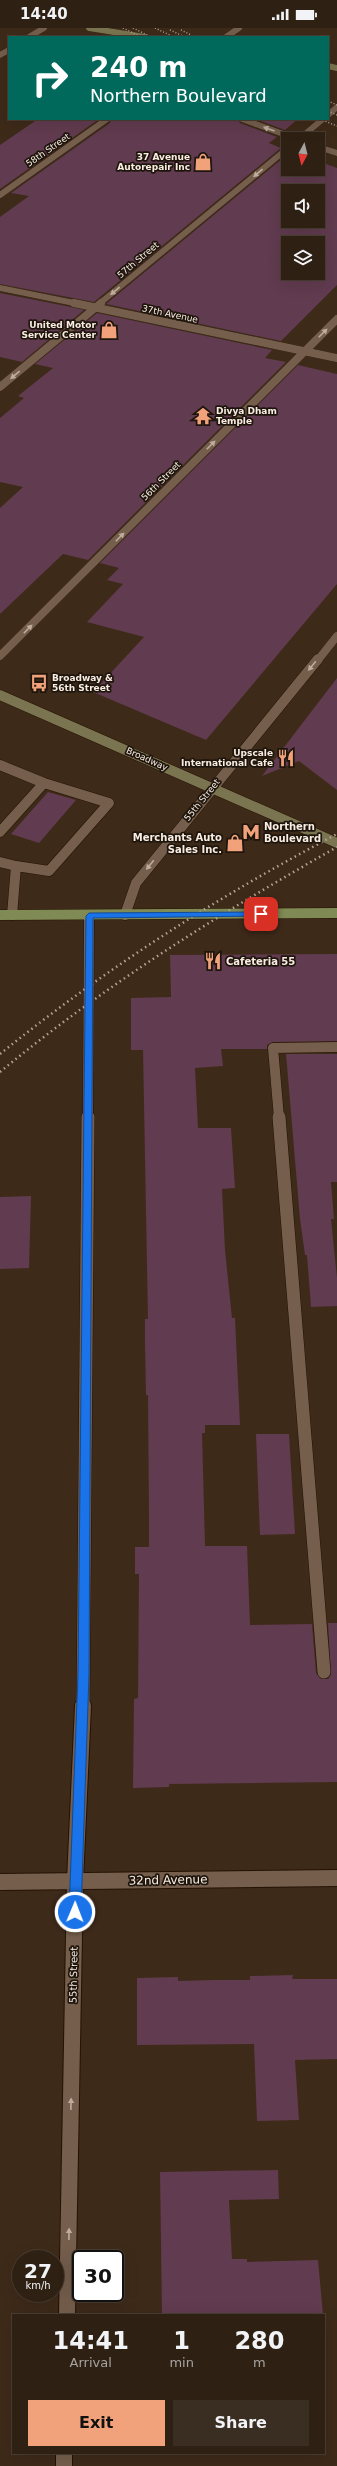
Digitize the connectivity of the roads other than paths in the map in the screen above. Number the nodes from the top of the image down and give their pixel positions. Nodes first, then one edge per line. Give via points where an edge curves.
1 (44, 28) edge
2 (90, 28) edge
3 (239, 28) edge
4 (31, 36) edge
5 (139, 36) edge
6 (227, 36) edge
7 (337, 107) edge
8 (329, 114) edge
9 (106, 120) edge
10 (245, 120) edge
11 (322, 120) edge
12 (307, 132) edge
13 (281, 133) edge
14 (325, 149) edge
15 (337, 153) edge
16 (281, 154) edge
17 (0, 195) edge
18 (0, 288) edge
19 (95, 308) junction
20 (337, 319) edge
21 (305, 352) junction
22 (337, 358) edge
23 (0, 388) edge
24 (337, 636) edge
25 (0, 656) edge
26 (0, 695) edge
27 (0, 765) edge
28 (44, 783) junction
29 (212, 788) junction
30 (0, 832) edge
31 (337, 843) edge
32 (0, 862) edge
33 (16, 866) junction
34 (337, 913) edge
35 (0, 915) edge
36 (12, 915) junction
37 (125, 915) junction
38 (89, 916) junction
39 (337, 1047) edge
40 (324, 1672) dead end
41 (337, 1878) edge
42 (75, 1881) junction
43 (0, 1882) edge
44 (67, 2314) edge
45 (64, 2454) edge
46 (64, 2466) edge

1 - 4 street
2 - 5 main road
3 - 6 street
7 - 8 street
9 - 17 street, 58th Street
13 -> 10 street
11 - 12 street
14 - 15 street
16 -> 19 street, 57th Street
18 - 19 street, 37th Avenue
19 - 21 street, 37th Avenue
19 -> 23 street, 57th Street
21 -> 20 street, 56th Street
21 - 22 street, 37th Avenue
25 -> 21 street, 56th Street
24 -> 29 street, 55th Street
26 - 29 main road, Broadway
27 - 28 street
28 - 30 street
28 - 33 street via 109,803 49,871
29 - 31 main road, Broadway
29 -> 37 street, 55th Street via 136,883
32 - 33 street
33 - 36 street
34 - 37 main road
35 - 36 main road
36 - 38 main road
37 - 38 main road
38 - 42 street, 55th Street via 84,1674
39 - 40 street via 273,1048
41 - 42 street, 32nd Avenue
42 - 43 street, 32nd Avenue
44 -> 42 street, 55th Street
45 - 46 street

